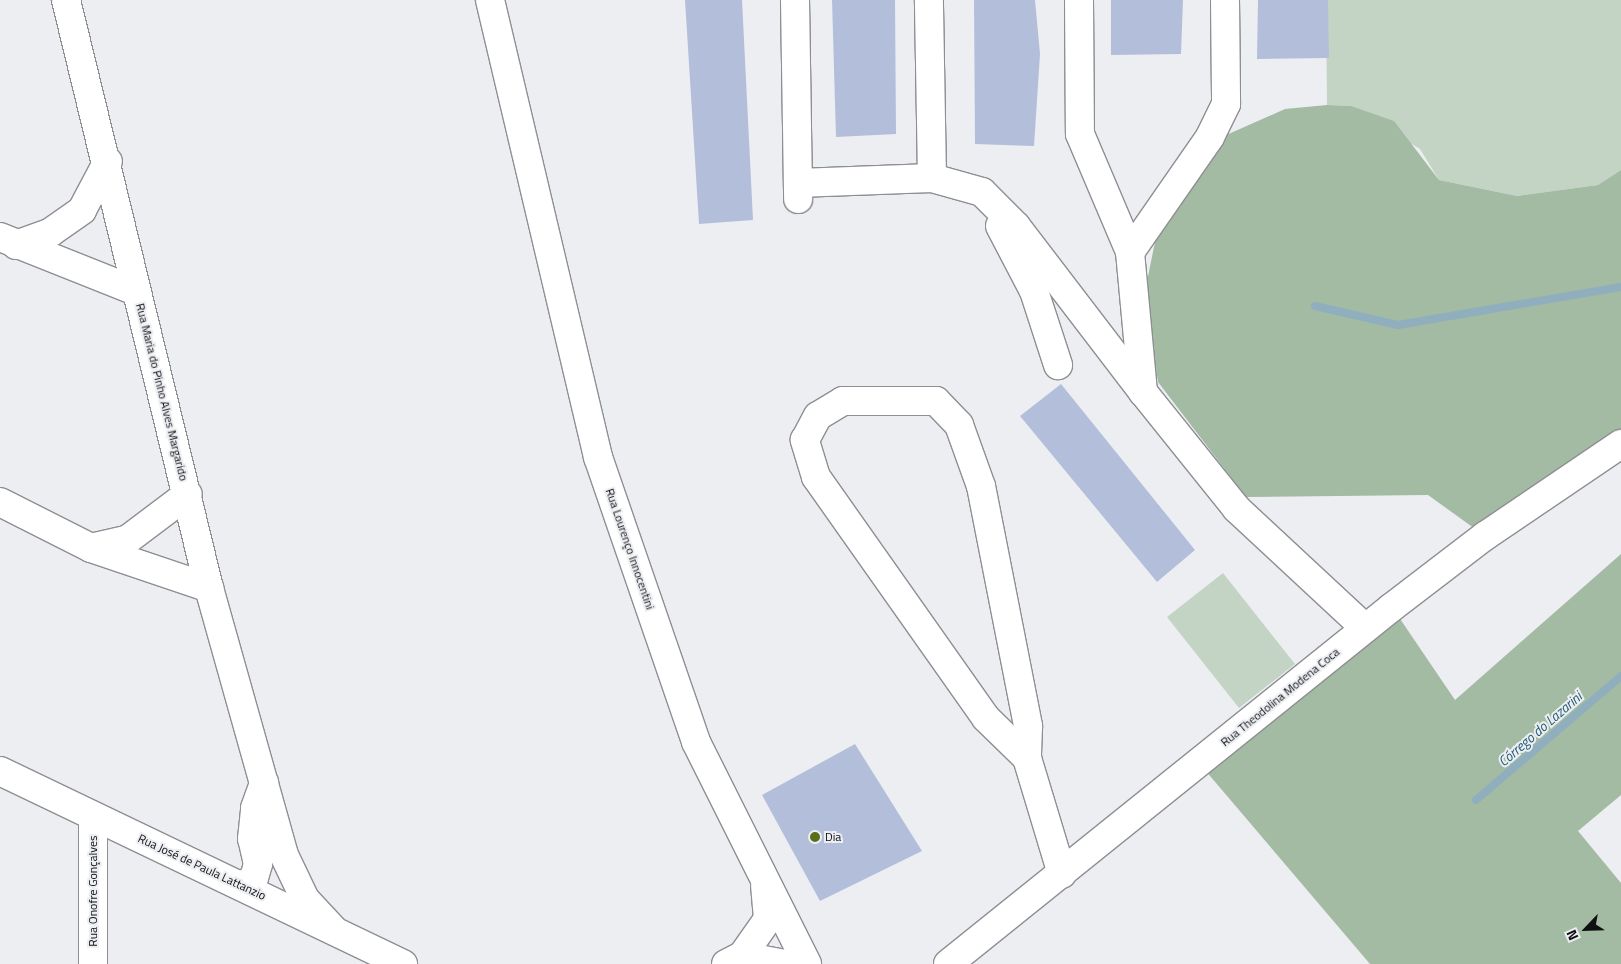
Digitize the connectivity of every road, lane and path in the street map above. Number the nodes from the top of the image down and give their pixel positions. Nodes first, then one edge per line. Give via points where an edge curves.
1 (66, 0) edge
2 (490, 0) edge
3 (507, 0) edge
4 (795, 0) edge
5 (929, 0) edge
6 (1079, 0) edge
7 (1225, 0) edge
8 (517, 112) junction
9 (108, 161) junction
10 (932, 178) junction
11 (982, 192) junction
12 (8, 241) edge
13 (1130, 252) junction
14 (136, 291) junction
15 (1058, 365) dead end
16 (1143, 392) junction
17 (1621, 444) edge
18 (188, 494) junction
19 (0, 502) edge
20 (92, 548) junction
21 (209, 588) junction
22 (1365, 628) junction
23 (1027, 758) junction
24 (0, 771) edge
25 (264, 783) junction
26 (93, 817) junction
27 (1062, 874) junction
28 (765, 880) junction
29 (244, 885) junction
30 (332, 929) junction
31 (734, 960) edge
32 (93, 964) edge
33 (403, 964) edge
34 (785, 964) edge
35 (807, 964) edge
36 (948, 964) edge

1 - 9 street, Rua Maria do Pinho Alves Margarido
2 - 8 street, Rua Lourenço Innocentini
3 - 8 street, Rua Lourenço Innocentini
4 - 10 street via 798,191
5 - 10 street
6 - 13 street via 1080,134
7 - 13 street via 1226,104 1210,137
8 - 28 street, Rua Lourenço Innocentini via 546,249 598,457 696,742
9 - 12 street via 82,210 51,232
9 - 14 street, Rua Maria do Pinho Alves Margarido
10 - 11 street
11 - 15 street via 1034,291
11 - 16 street via 1016,226
12 - 14 street
13 - 16 street
14 - 18 street, Rua Maria do Pinho Alves Margarido
16 - 22 street via 1237,509
17 - 22 street, Rua Theodolina Modena Coca via 1485,536
18 - 20 street via 127,540
18 - 21 street, Rua Maria do Pinho Alves Margarido
19 - 20 street
20 - 21 street
21 - 25 street, Rua Maria do Pinho Alves Margarido
22 - 27 street, Rua Theodolina Modena Coca
23 - 23 street via 1028,726 981,486 959,424 936,401 843,402 818,416 805,440 816,477 986,718
23 - 27 street
24 - 26 street, Rua José de Paula Lattanzio
25 - 29 street via 255,808 252,839 258,864 254,878
25 - 30 street, Rua Maria do Pinho Alves Margarido via 284,855 305,900
26 - 29 street, Rua José de Paula Lattanzio
26 - 32 street, Rua Onofre Gonçalves
27 - 36 street, Rua Theodolina Modena Coca
28 - 31 street via 768,919
28 - 35 street, Rua Lourenço Innocentini
29 - 30 street, Rua José de Paula Lattanzio
30 - 33 street, Rua José de Paula Lattanzio
31 - 34 street

